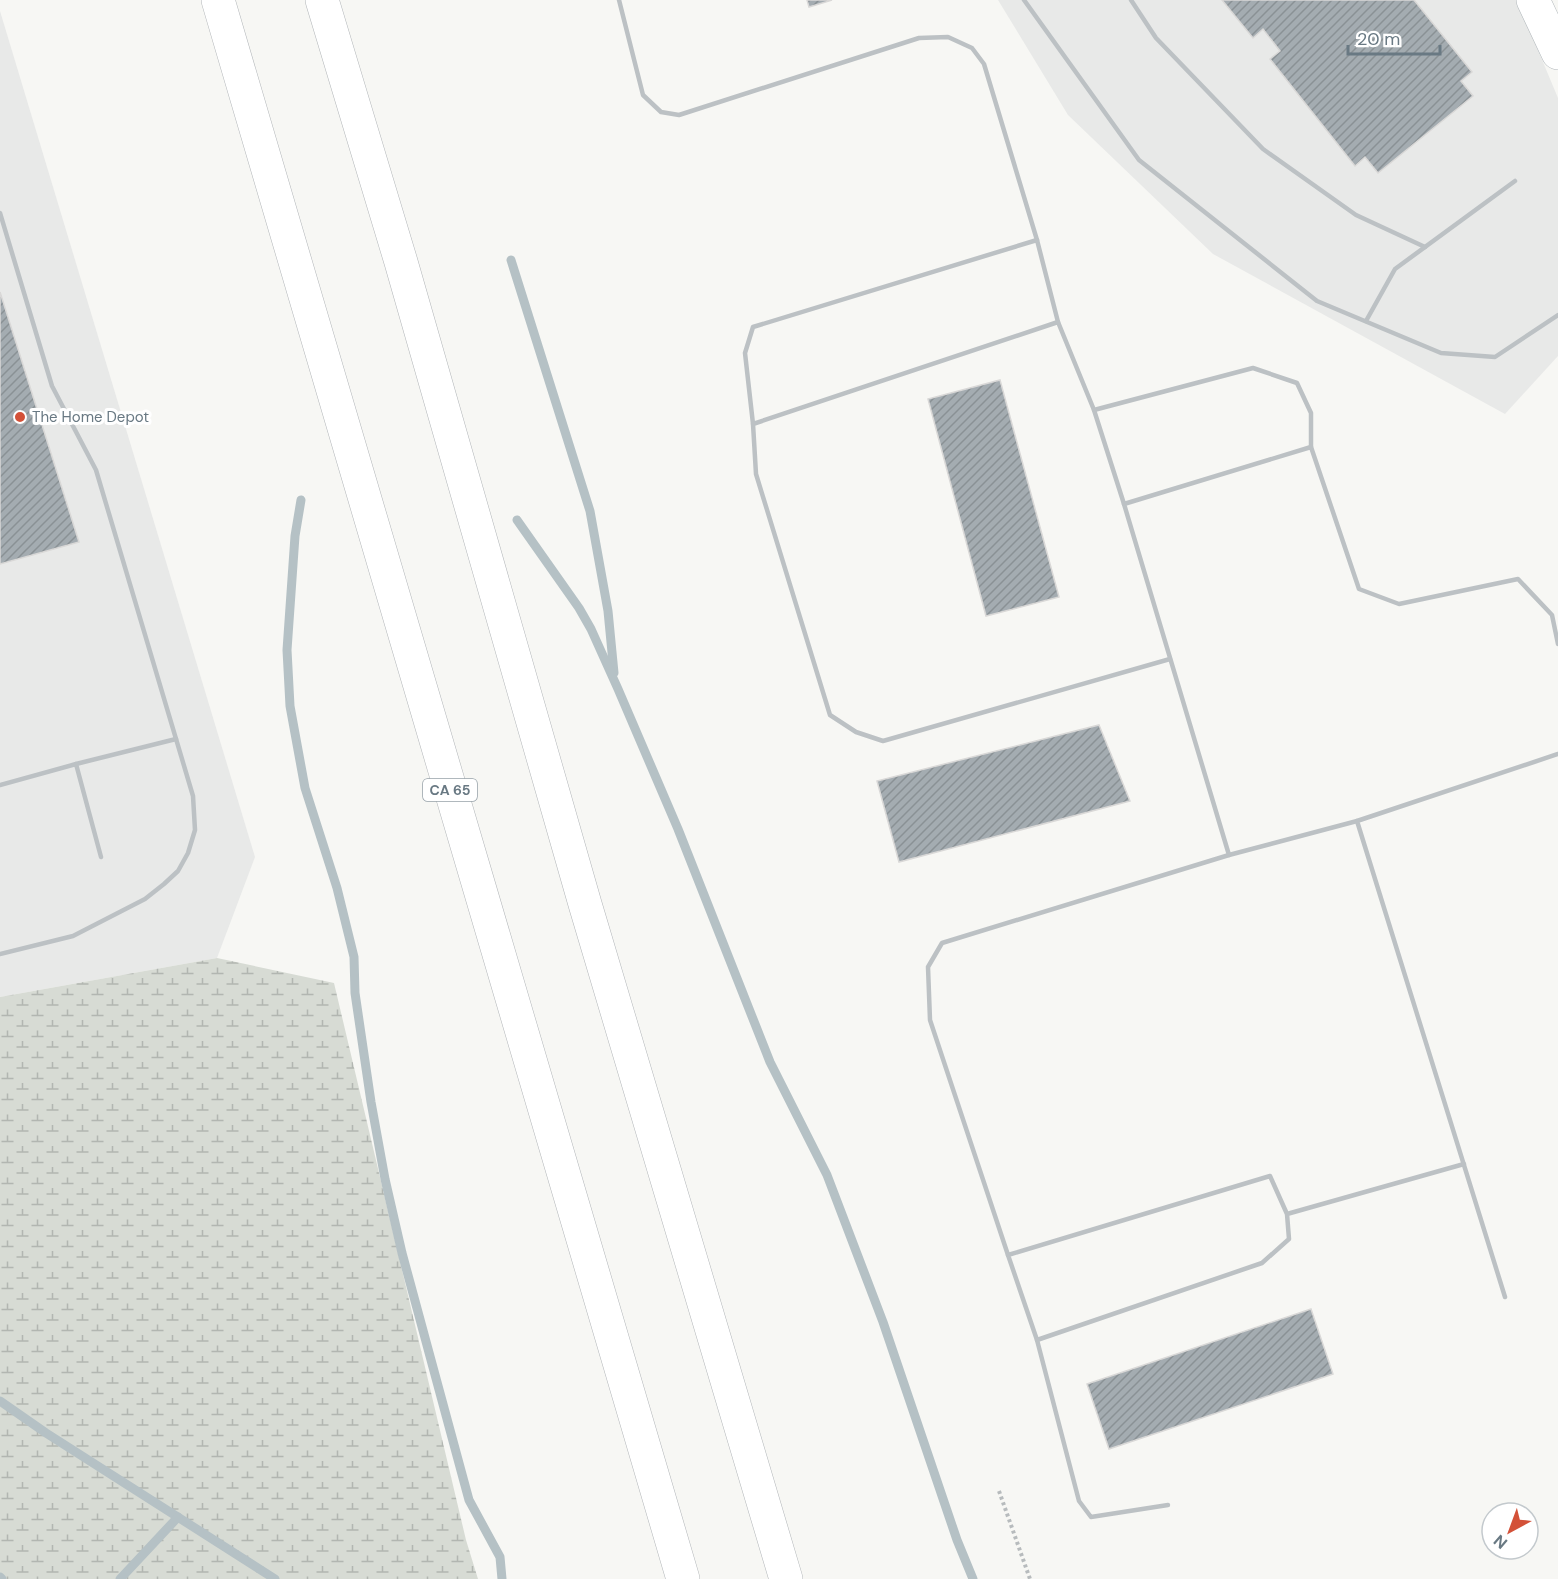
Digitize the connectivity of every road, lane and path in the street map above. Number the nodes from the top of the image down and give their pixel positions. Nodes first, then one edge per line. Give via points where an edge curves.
1 (218, 0) edge
2 (322, 0) edge
3 (619, 0) edge
4 (1024, 0) edge
5 (1131, 0) edge
6 (1533, 0) edge
7 (1558, 53) edge
8 (1515, 182) dead end
9 (0, 213) edge
10 (1037, 240) junction
11 (1425, 247) junction
12 (1558, 315) edge
13 (1366, 321) junction
14 (1058, 322) junction
15 (1094, 410) junction
16 (753, 424) junction
17 (1311, 447) junction
18 (1124, 504) junction
19 (1558, 644) edge
20 (1170, 659) junction
21 (176, 740) junction
22 (1558, 754) edge
23 (76, 764) junction
24 (0, 785) edge
25 (1357, 820) junction
26 (1229, 855) junction
27 (101, 857) dead end
28 (0, 954) edge
29 (1464, 1164) junction
30 (1287, 1214) junction
31 (1008, 1255) junction
32 (1505, 1297) dead end
33 (1037, 1340) junction
34 (999, 1491) dead end
35 (1168, 1505) dead end
36 (683, 1579) edge
37 (786, 1579) edge
38 (1030, 1579) edge

1 - 36 main road, CA 65
2 - 37 main road
3 - 10 lane via 643,95 661,112 679,115 919,38 948,37 972,48 984,64
4 - 13 lane via 1139,160 1317,301
5 - 11 lane via 1156,38 1263,149 1356,215
6 - 7 main road
8 - 11 lane
9 - 21 lane via 51,386 96,470
10 - 14 lane
10 - 16 lane via 753,327 745,353
11 - 13 lane via 1395,269
12 - 13 lane via 1495,357 1441,353
14 - 15 lane
14 - 16 lane
15 - 17 lane via 1253,368 1297,383 1311,413
15 - 18 lane
16 - 20 lane via 756,474 830,715 856,732 883,741
17 - 18 lane
17 - 19 lane via 1359,589 1399,604 1518,579 1552,615
18 - 20 lane
20 - 26 lane
21 - 23 lane
21 - 28 lane via 193,796 195,830 178,871 145,899 73,936
22 - 25 lane
23 - 24 lane
23 - 27 lane
25 - 26 lane
25 - 29 lane
26 - 31 lane via 942,943 928,967 930,1020
29 - 30 lane
29 - 32 lane
30 - 31 lane via 1270,1176
30 - 33 lane via 1289,1239 1262,1263
31 - 33 lane
33 - 35 lane via 1079,1501 1090,1517
34 - 38 path

